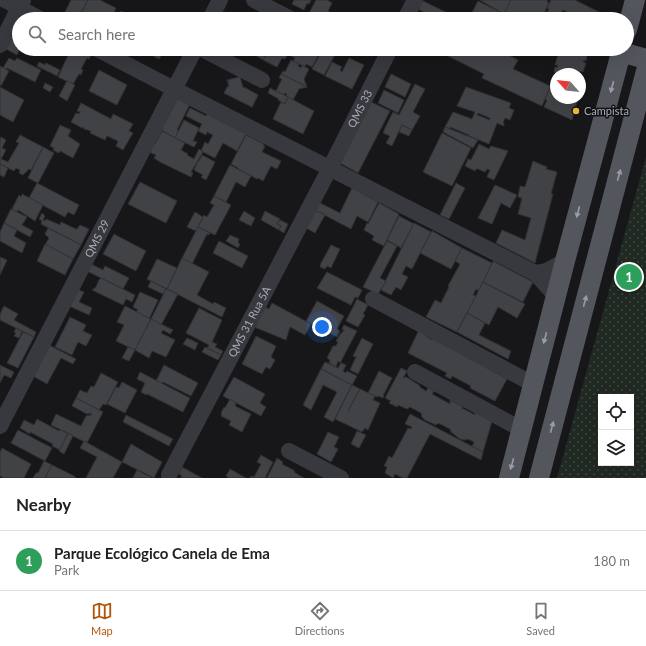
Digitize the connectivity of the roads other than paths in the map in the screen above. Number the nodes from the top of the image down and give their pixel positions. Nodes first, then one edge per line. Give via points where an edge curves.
1 (5, 0) edge
2 (220, 0) edge
3 (254, 0) edge
4 (415, 0) edge
5 (635, 0) edge
6 (21, 4) edge
7 (31, 12) edge
8 (214, 12) edge
9 (277, 12) edge
10 (409, 12) edge
11 (632, 12) edge
12 (12, 22) edge
13 (0, 45) edge
14 (634, 55) edge
15 (110, 56) edge
16 (191, 56) edge
17 (216, 56) edge
18 (386, 56) edge
19 (619, 56) edge
20 (646, 59) edge
21 (646, 71) edge
22 (262, 80) dead end
23 (174, 89) junction
24 (330, 168) junction
25 (565, 261) junction
26 (535, 273) junction
27 (556, 296) junction
28 (373, 299) dead end
29 (415, 372) dead end
30 (533, 384) junction
31 (0, 426) edge
32 (521, 430) junction
33 (289, 451) dead end
34 (169, 475) dead end
35 (341, 478) edge
36 (509, 478) edge
37 (539, 478) edge

1 - 6 street
2 - 8 street
3 - 9 street
4 - 10 street
5 - 11 main road
6 - 7 street
12 - 13 street
14 - 20 main road
15 - 23 street
16 - 23 street, QMS 29
17 - 22 street
18 - 24 street, QMS 33
19 -> 25 main road
37 -> 21 main road
23 - 24 street
23 - 31 street, QMS 29
24 - 26 street
24 - 34 street, QMS 31 Rua 5A
25 - 26 street via 546,271
25 - 27 main road
26 - 27 street
27 -> 30 main road
28 - 30 street
29 - 32 street
30 - 32 main road
32 -> 36 main road
33 - 35 street

